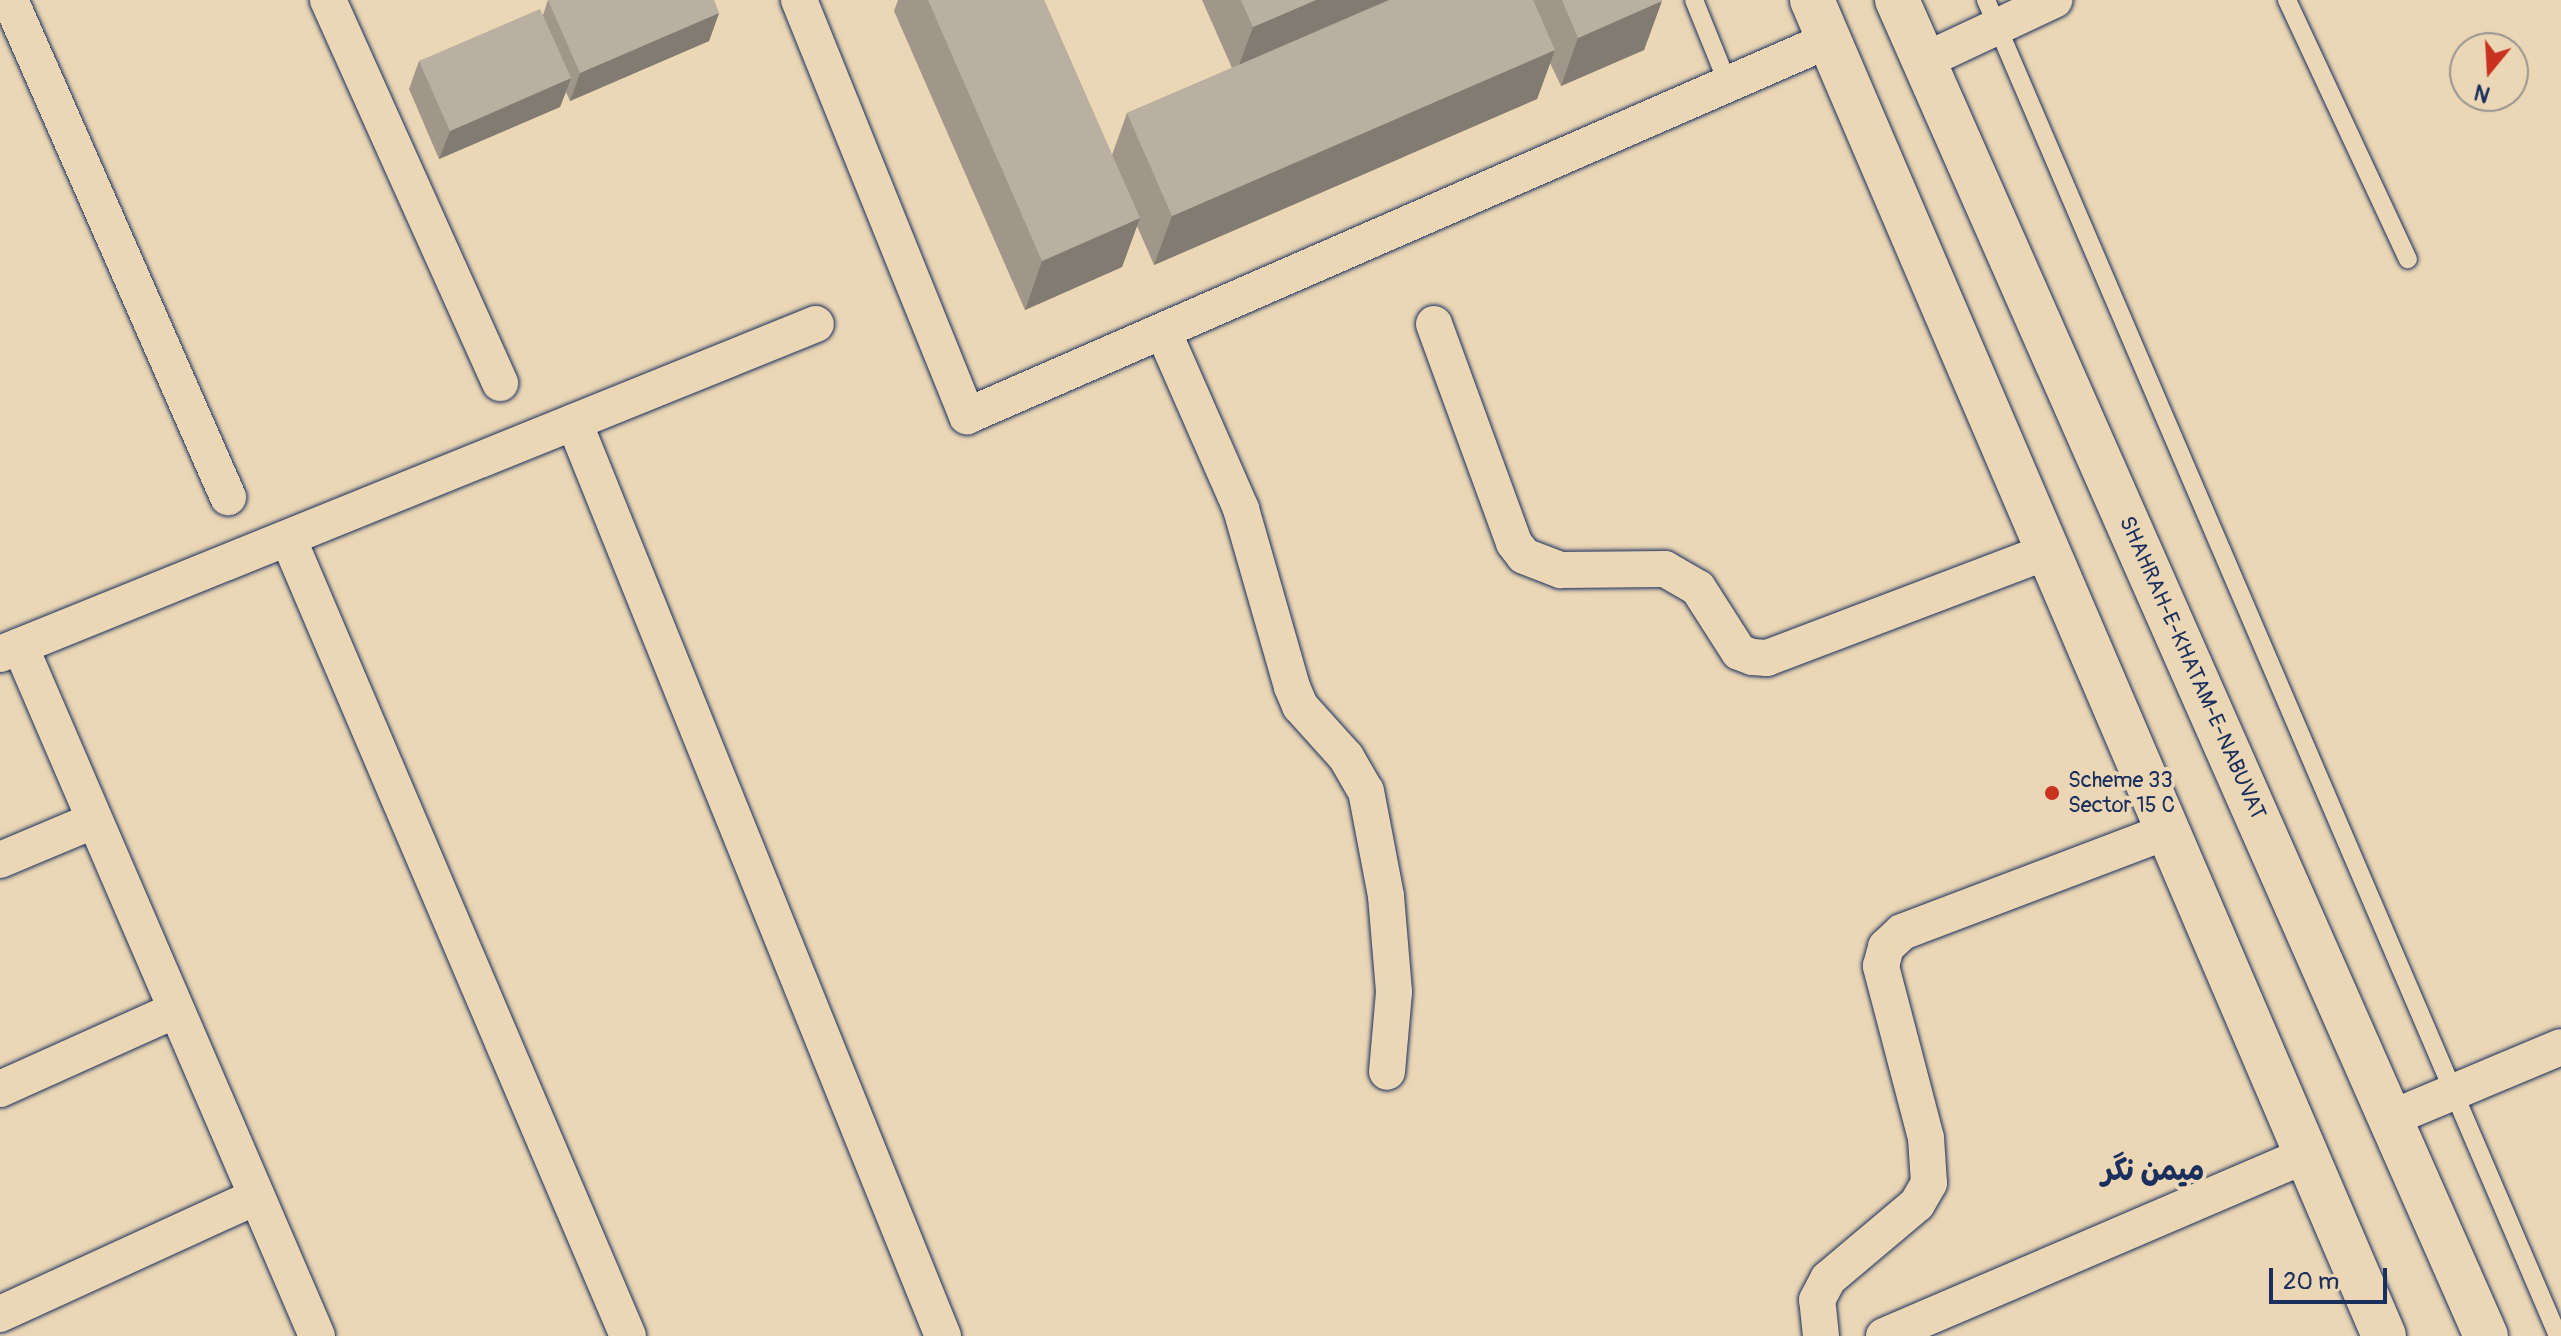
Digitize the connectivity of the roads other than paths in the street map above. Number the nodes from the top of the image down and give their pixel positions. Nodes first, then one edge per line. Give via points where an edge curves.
1 (10, 0) edge
2 (328, 0) edge
3 (799, 0) edge
4 (1694, 0) edge
5 (1812, 0) edge
6 (1897, 0) edge
7 (2054, 0) edge
8 (2287, 0) edge
9 (1992, 13) edge
10 (1829, 40) junction
11 (1924, 61) junction
12 (1728, 84) junction
13 (2408, 259) dead end
14 (816, 324) dead end
15 (1434, 324) dead end
16 (1163, 331) junction
17 (500, 383) dead end
18 (574, 422) junction
19 (228, 497) dead end
20 (288, 538) junction
21 (2049, 551) junction
22 (10, 650) edge
23 (93, 821) junction
24 (2168, 831) junction
25 (0, 860) edge
26 (176, 1010) junction
27 (2561, 1047) edge
28 (1387, 1072) dead end
29 (0, 1089) edge
30 (2452, 1092) junction
31 (2389, 1119) junction
32 (2307, 1155) junction
33 (256, 1197) junction
34 (0, 1314) edge
35 (317, 1336) edge
36 (628, 1336) edge
37 (943, 1336) edge
38 (1821, 1336) edge
39 (1884, 1336) edge
40 (2384, 1336) edge
41 (2486, 1336) edge
42 (2558, 1336) edge

1 - 19 street
2 - 17 street
3 - 16 street via 967,416
4 - 12 lane
5 - 10 main road
6 - 11 main road, SHAHRAH-E-KHATAM-E-NABUVAT
7 - 9 street
8 - 13 lane
9 - 11 street
9 - 30 lane
10 - 12 street
10 - 21 main road
11 - 31 main road, SHAHRAH-E-KHATAM-E-NABUVAT
12 - 16 street
14 - 18 street
15 - 21 street via 1514,543 1524,556 1561,570 1665,569 1698,588 1739,652 1752,657 1767,658
16 - 28 street via 1241,509 1296,697 1346,757 1366,791 1386,896 1393,978
18 - 20 street
18 - 37 street
20 - 22 street
20 - 36 street
21 - 24 main road
22 - 23 street
23 - 25 street
23 - 26 street
24 - 32 main road
24 - 38 street via 1902,932 1886,947 1881,966 1926,1138 1929,1183 1917,1204 1828,1279 1817,1300
26 - 29 street
26 - 33 street
27 - 30 street
30 - 31 street
30 - 42 lane
31 - 41 main road, SHAHRAH-E-KHATAM-E-NABUVAT
32 - 39 street
32 - 40 main road
33 - 34 street
33 - 35 street

